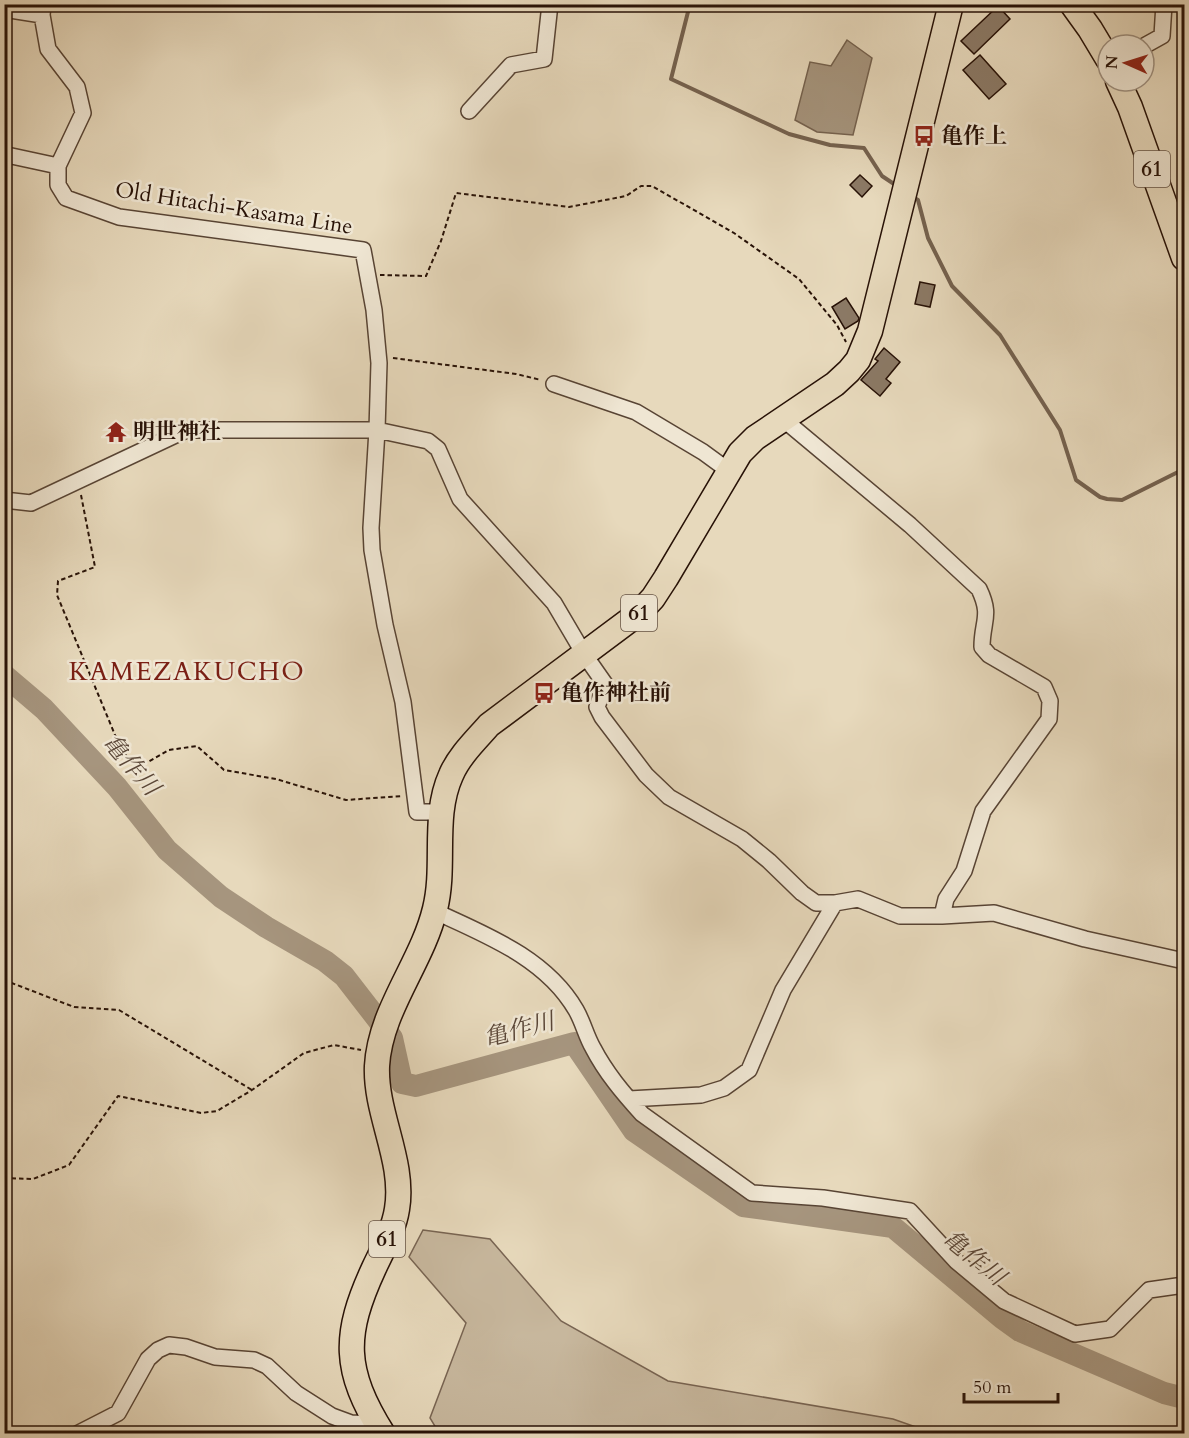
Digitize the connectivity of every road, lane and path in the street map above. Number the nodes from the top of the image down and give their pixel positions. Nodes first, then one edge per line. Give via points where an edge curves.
1 (550, 4) edge
2 (951, 4) edge
3 (1072, 4) edge
4 (1164, 4) edge
5 (4, 9) edge
6 (42, 10) edge
7 (1096, 39) edge
8 (1156, 39) edge
9 (1123, 93) edge
10 (469, 111) dead end
11 (4, 161) edge
12 (58, 166) junction
13 (1185, 258) edge
14 (368, 275) junction
15 (846, 342) dead end
16 (378, 356) junction
17 (554, 384) joint
18 (783, 419) junction
19 (377, 430) junction
20 (729, 471) junction
21 (78, 480) junction
22 (4, 500) edge
23 (584, 654) junction
24 (415, 796) junction
25 (441, 812) junction
26 (835, 903) junction
27 (434, 911) junction
28 (942, 916) junction
29 (1185, 961) edge
30 (4, 980) edge
31 (382, 1038) junction
32 (252, 1090) junction
33 (628, 1099) junction
34 (4, 1178) edge
35 (1185, 1285) edge
36 (380, 1429) edge
37 (77, 1434) edge

1 - 10 street via 544,59 511,65
2 - 18 main road, 61 via 870,332 849,371
3 - 7 main road
4 - 8 street via 1162,36
5 - 6 street
6 - 12 street via 48,49 77,87 82,113
9 - 13 main road, 61
11 - 12 street via 7,156
12 - 14 street, Old Hitachi-Kasama Line via 58,185 66,198 119,217 363,250
14 - 15 path via 426,276 456,193 569,207 626,196 641,186 652,186 734,233 799,279
14 - 16 street, Old Hitachi-Kasama Line
16 - 17 path via 516,374
16 - 19 street, Old Hitachi-Kasama Line
17 - 20 street via 636,412
18 - 20 main road, 61 via 755,438
18 - 28 street via 910,525 979,589 987,612 982,647 1044,687 1050,702 1048,719 983,811 964,871 946,899
19 - 21 street via 186,430
19 - 23 street via 428,441 438,449 460,499 554,603
19 - 24 street, Old Hitachi-Kasama Line via 372,550 403,702
20 - 23 main road, 61 via 653,598
21 - 22 street via 31,503
21 - 24 path via 95,567 58,581 57,595 130,764 148,762 169,750 197,746 224,770 276,779 346,800
23 - 25 main road, 61 via 489,725 451,774
23 - 26 street via 605,684 597,707 602,717 646,775 669,797 742,839 816,903
24 - 25 street via 417,812
25 - 27 main road, 61 via 441,864
26 - 28 street via 858,899 900,916
26 - 33 street via 783,990 749,1070 724,1088 701,1095
27 - 31 main road, 61
27 - 33 street via 489,936 549,975 576,1009 608,1074
28 - 29 street via 993,913
30 - 32 path via 74,1007 120,1010
31 - 32 path via 304,1053
31 - 36 main road, 61 via 378,1089 398,1186 398,1208 358,1305 352,1335 355,1376
32 - 34 path via 217,1111 201,1113 118,1096 69,1165 33,1179
33 - 35 street via 642,1114 752,1193 823,1198 910,1211 956,1261 1004,1301 1075,1334 1110,1329 1149,1290
36 - 37 street via 332,1416 254,1360 214,1357 169,1345 148,1359 118,1413

